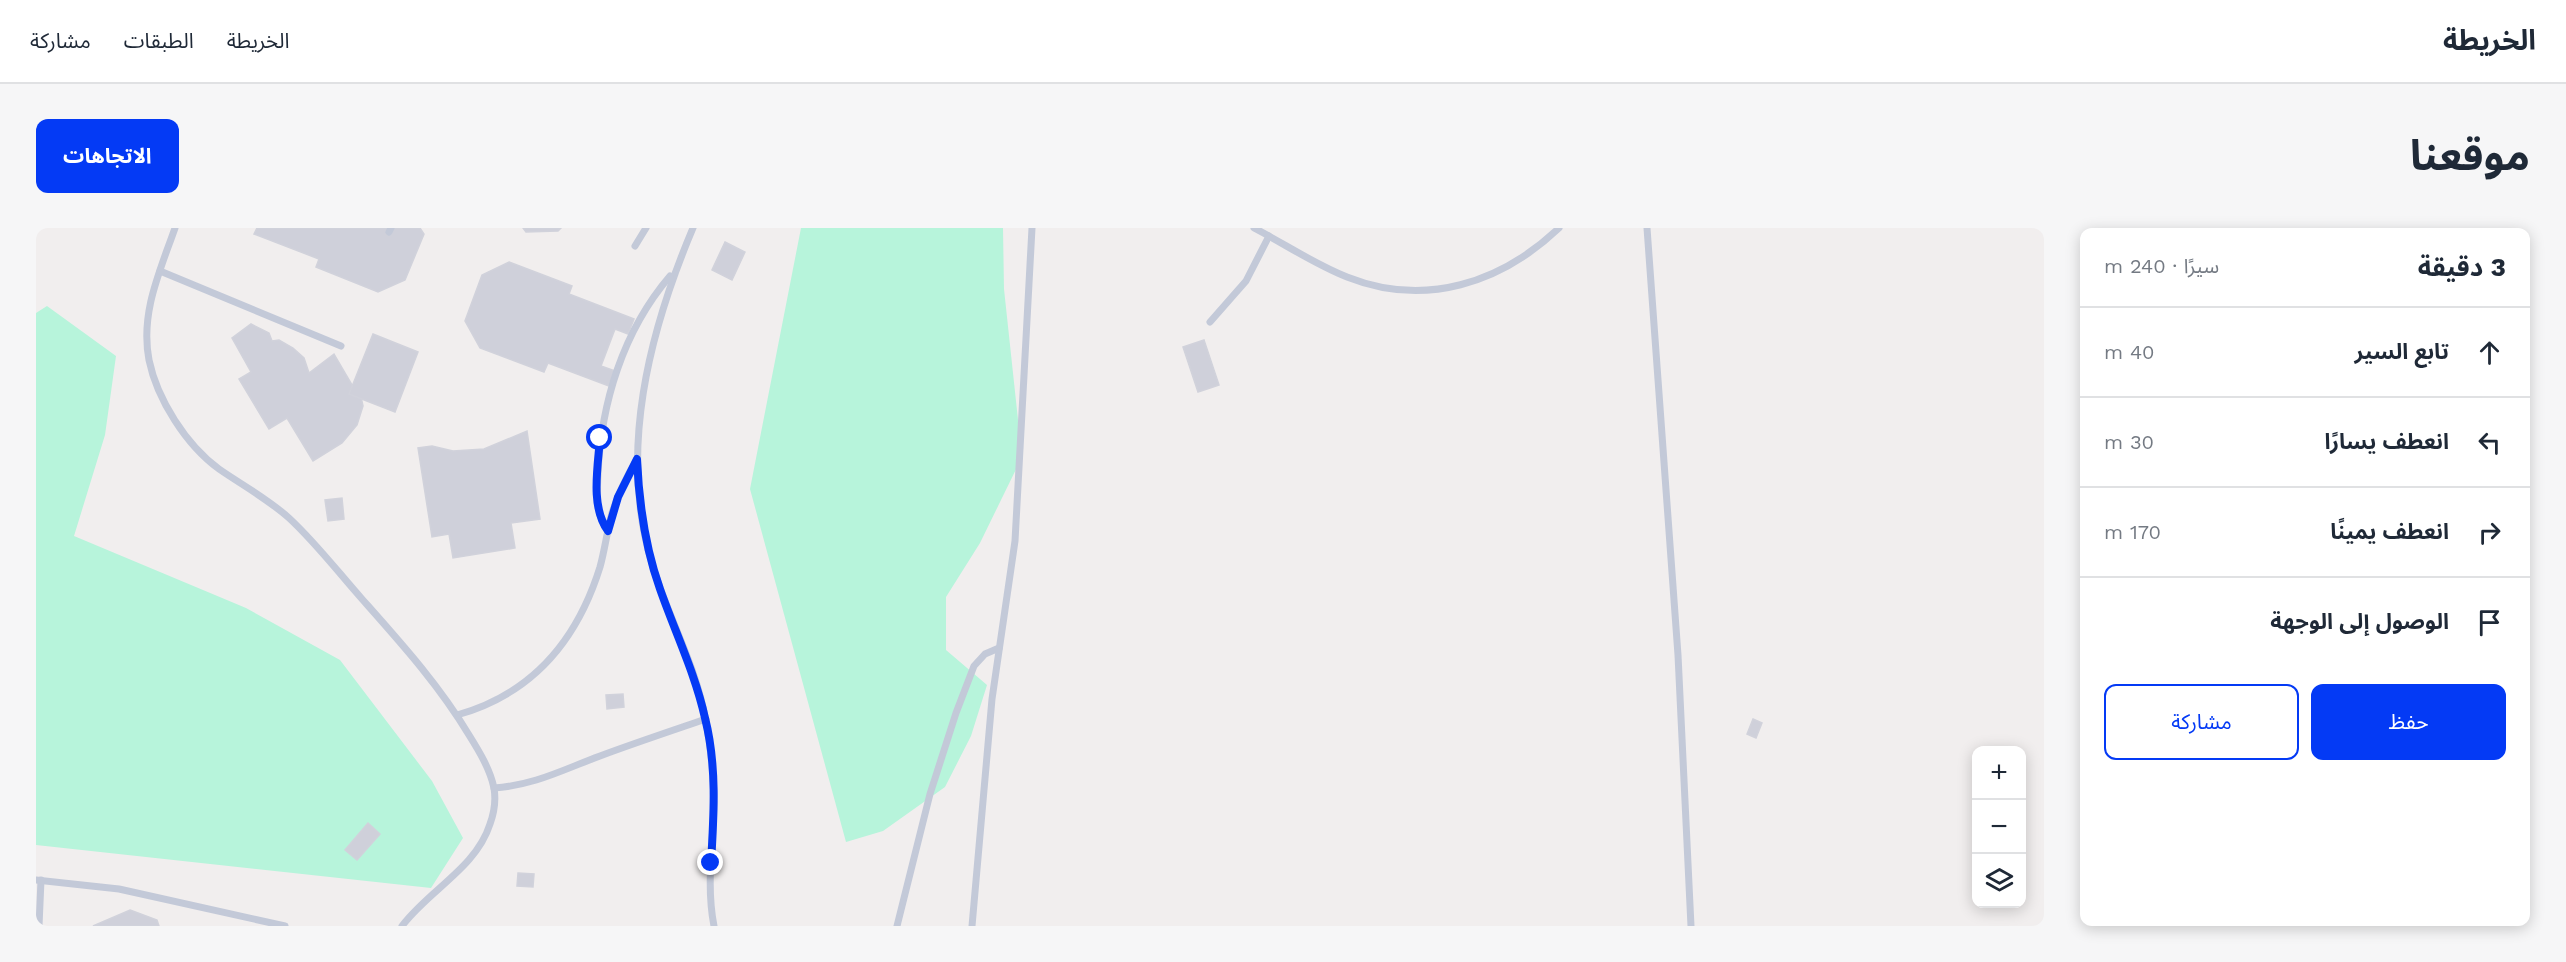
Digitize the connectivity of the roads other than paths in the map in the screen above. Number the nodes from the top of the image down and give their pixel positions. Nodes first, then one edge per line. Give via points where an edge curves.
1 (175, 228) edge
2 (646, 228) edge
3 (693, 228) edge
4 (1032, 228) edge
5 (1254, 228) edge
6 (1559, 228) edge
7 (1647, 228) edge
8 (1269, 236) junction
9 (636, 246) dead end
10 (160, 270) junction
11 (674, 272) junction
12 (1210, 322) dead end
13 (341, 346) dead end
14 (637, 459) junction
15 (608, 531) junction
16 (999, 648) junction
17 (457, 715) junction
18 (706, 719) junction
19 (494, 788) junction
20 (38, 880) edge
21 (39, 926) edge
22 (285, 926) edge
23 (402, 926) edge
24 (714, 926) edge
25 (897, 926) edge
26 (972, 926) edge
27 (1691, 926) edge

1 - 10 lane
2 - 9 lane
3 - 11 lane
4 - 16 lane via 1018,505
5 - 8 lane
6 - 8 lane via 1499,272 1457,286 1424,290 1391,288 1349,278
7 - 27 lane via 1677,643
8 - 12 lane via 1246,282
10 - 13 lane
10 - 17 lane via 149,305 147,345 159,388 181,429 217,468 270,503 306,534 411,654
11 - 14 lane via 652,345
11 - 15 lane via 639,320 616,372 604,413 597,499 599,516
14 - 15 lane via 618,497
14 - 18 lane via 640,506 651,560
15 - 17 lane via 585,604 547,663 512,692
16 - 25 lane via 979,660 967,682 930,794
16 - 26 lane via 986,750
17 - 19 lane
18 - 19 lane via 598,756 543,780
18 - 24 lane via 713,774 710,897
19 - 23 lane via 493,814 481,844
20 - 21 lane
20 - 22 lane via 110,887

